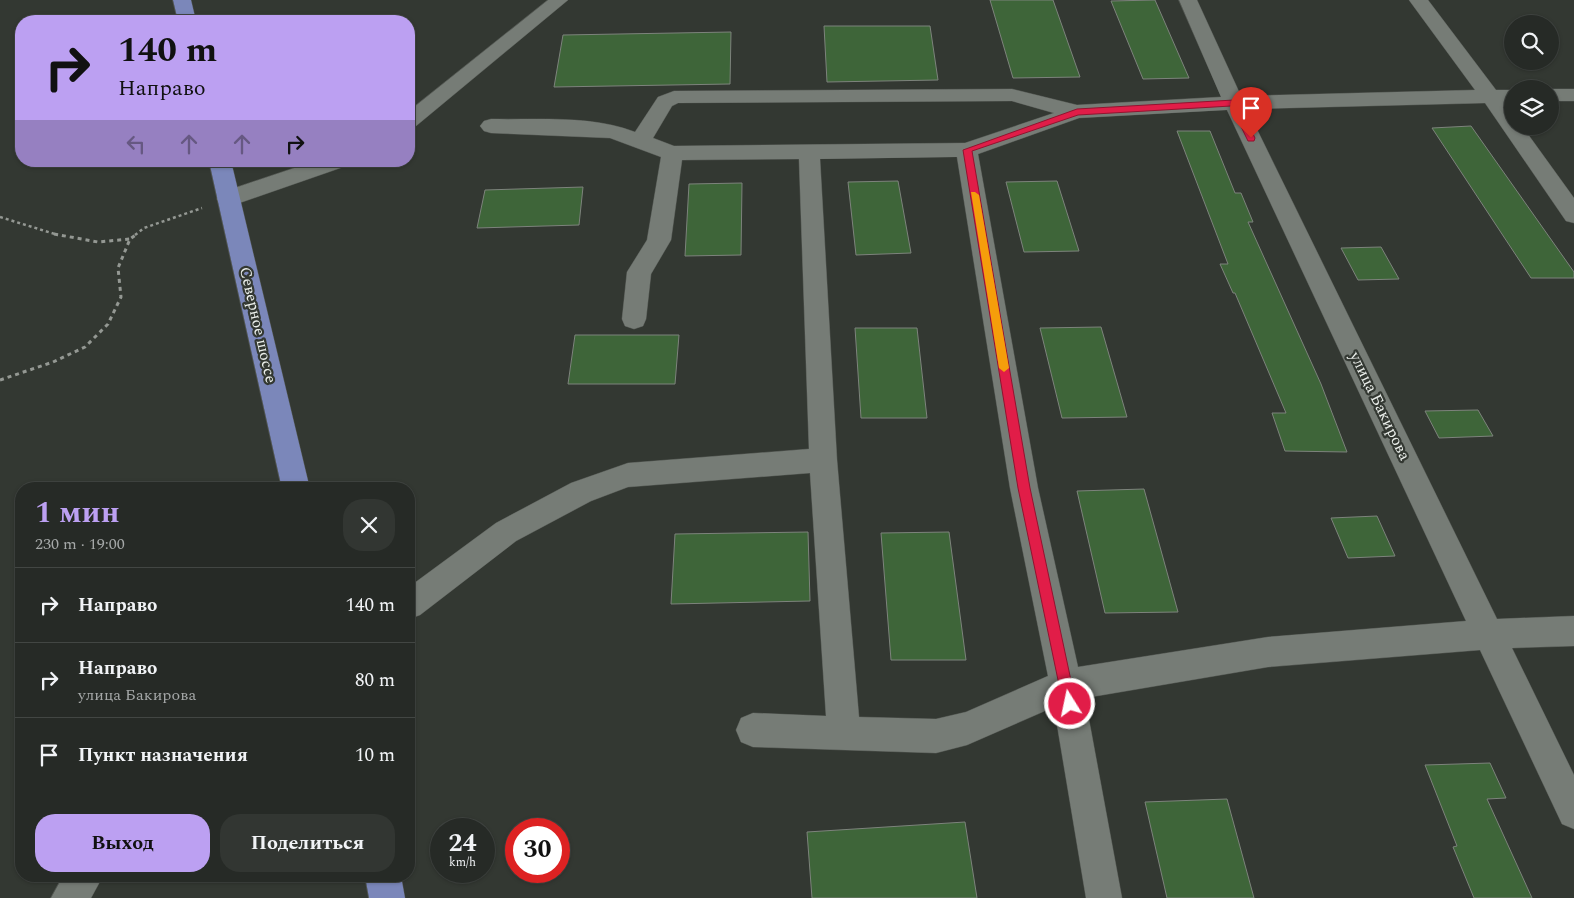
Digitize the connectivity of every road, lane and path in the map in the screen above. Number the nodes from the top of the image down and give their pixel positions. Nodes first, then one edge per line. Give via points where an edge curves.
1 (182, 0) edge
2 (1188, 0) edge
3 (1418, 0) edge
4 (552, 3) edge
5 (186, 15) edge
6 (1559, 95) edge
7 (1574, 95) edge
8 (1490, 96) junction
9 (1504, 96) edge
10 (1234, 103) junction
11 (1077, 112) junction
12 (415, 116) edge
13 (491, 126) dead end
14 (640, 141) junction
15 (809, 150) junction
16 (967, 150) junction
17 (672, 153) junction
18 (221, 167) edge
19 (321, 167) edge
20 (228, 199) junction
21 (1574, 215) edge
22 (0, 217) edge
23 (130, 239) junction
24 (634, 320) dead end
25 (0, 380) edge
26 (823, 460) junction
27 (294, 482) edge
28 (415, 600) edge
29 (1574, 631) edge
30 (1490, 634) junction
31 (1066, 685) junction
32 (753, 730) dead end
33 (844, 733) junction
34 (1574, 812) edge
35 (81, 882) edge
36 (383, 882) edge
37 (69, 898) edge
38 (387, 898) edge
39 (1104, 898) edge

1 - 5 main road
2 - 10 street, улица Бакирова
3 - 8 street
4 - 12 street
6 - 7 street
8 - 9 street
8 - 10 street
8 - 21 street
10 - 11 street
10 - 30 street, улица Бакирова
11 - 14 street via 1012,94 674,97 665,102
11 - 16 street
13 - 14 street via 613,132
14 - 17 street
15 - 16 street
15 - 17 street
15 - 26 street
16 - 31 street via 1024,488
17 - 24 street via 659,240 639,272
18 - 20 main road, Северное шоссе
19 - 20 street
20 - 23 path via 144,228
20 - 27 main road, Северное шоссе
22 - 23 path via 68,238 98,242
23 - 25 path via 118,268 121,297 108,324 85,347
26 - 28 street via 628,475 581,492 506,532
26 - 33 street
29 - 30 street
30 - 31 street via 1268,652
30 - 34 street, улица Бакирова
31 - 33 street via 967,728 936,736
31 - 39 street
32 - 33 street
35 - 37 street
36 - 38 main road

